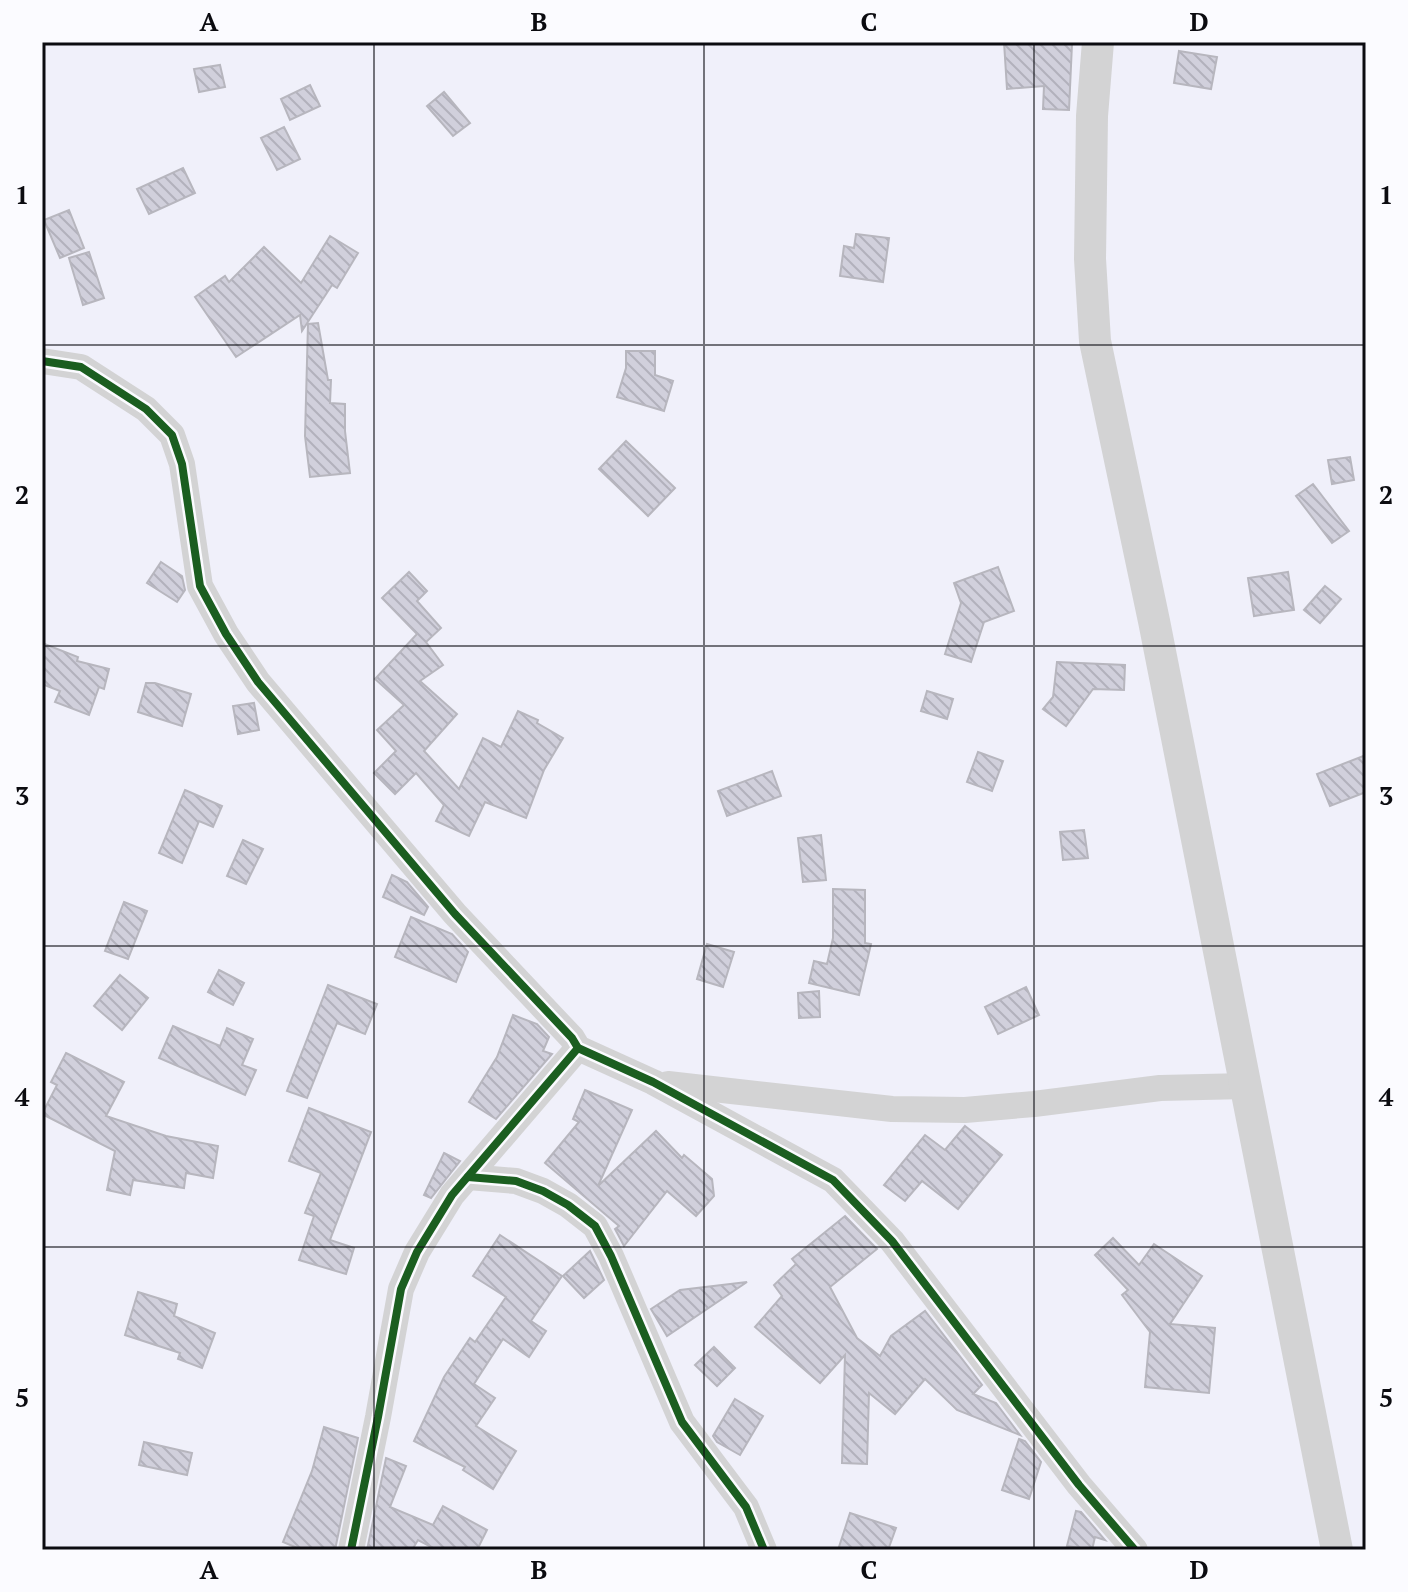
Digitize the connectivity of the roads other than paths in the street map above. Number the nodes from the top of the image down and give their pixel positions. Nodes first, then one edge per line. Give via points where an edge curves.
1 (1098, 42) edge
2 (42, 361) edge
3 (578, 1048) junction
4 (653, 1082) junction
5 (1246, 1086) junction
6 (468, 1177) junction
7 (351, 1550) edge
8 (764, 1550) edge
9 (1135, 1550) edge
10 (1337, 1550) edge

1 - 5 main road via 1090,259 1095,341
2 - 3 street via 81,367 146,409 172,435 182,464 200,586 226,634 258,682 455,914
3 - 4 street
3 - 6 street
4 - 5 street via 935,1110 1160,1088
4 - 9 street via 833,1180 854,1200 912,1265 1079,1485
5 - 10 main road
6 - 7 street via 417,1252 401,1289
6 - 8 street via 516,1181 543,1191 595,1226 682,1422 746,1507

